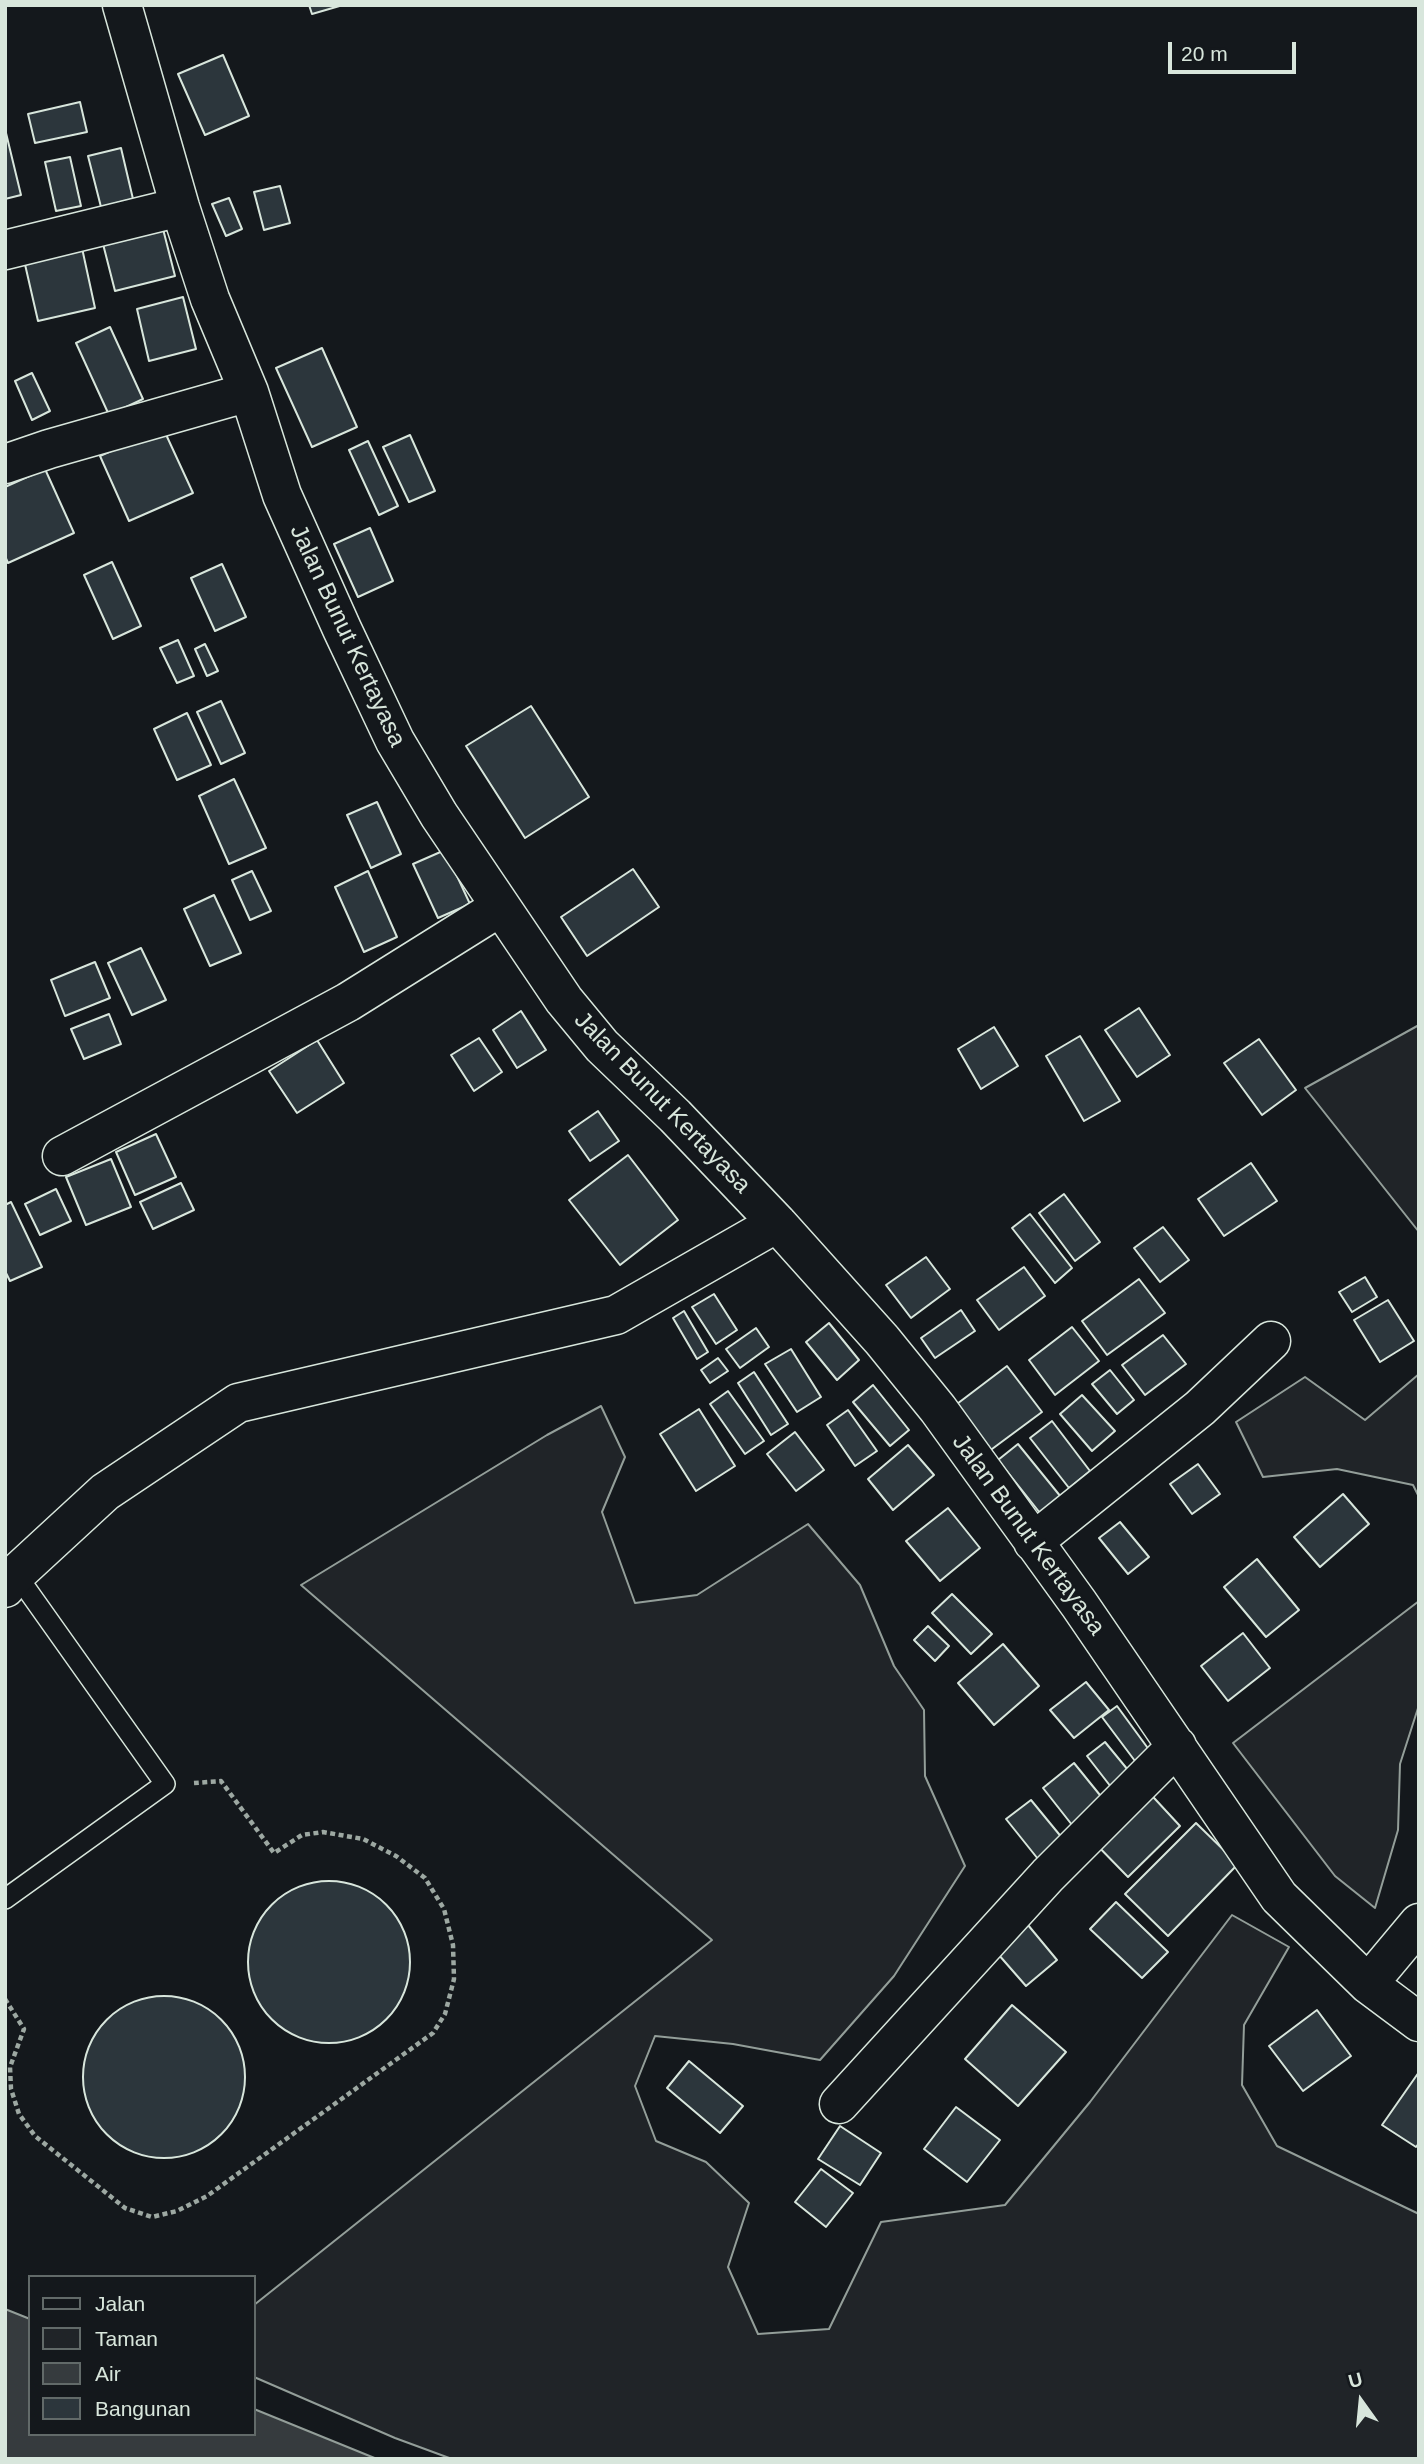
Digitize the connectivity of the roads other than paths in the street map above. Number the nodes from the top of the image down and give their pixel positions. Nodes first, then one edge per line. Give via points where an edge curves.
1 (122, 5) edge
2 (180, 207) junction
3 (5, 250) edge
4 (249, 392) junction
5 (5, 464) edge
6 (500, 907) junction
7 (62, 1156) dead end
8 (777, 1223) junction
9 (1271, 1341) dead end
10 (1033, 1542) junction
11 (11, 1581) edge
12 (1177, 1746) junction
13 (5, 1899) edge
14 (1419, 1923) edge
15 (1368, 1984) junction
16 (1419, 2022) edge
17 (839, 2104) dead end

1 - 2 street, Jalan Bunut Kertayasa
2 - 3 street
2 - 4 street, Jalan Bunut Kertayasa via 210,299
4 - 5 street
4 - 6 street, Jalan Bunut Kertayasa via 282,495 395,741
6 - 7 street via 348,1002
6 - 8 street, Jalan Bunut Kertayasa via 602,1046
8 - 10 street, Jalan Bunut Kertayasa via 938,1409
8 - 11 street via 616,1315 239,1403 105,1492
9 - 10 street via 1200,1408
10 - 12 street, Jalan Bunut Kertayasa
11 - 13 lane via 165,1784
12 - 15 street, Jalan Bunut Kertayasa via 1279,1897
12 - 17 street via 1048,1875
14 - 15 street
15 - 16 street, Jalan Bunut Kertayasa

